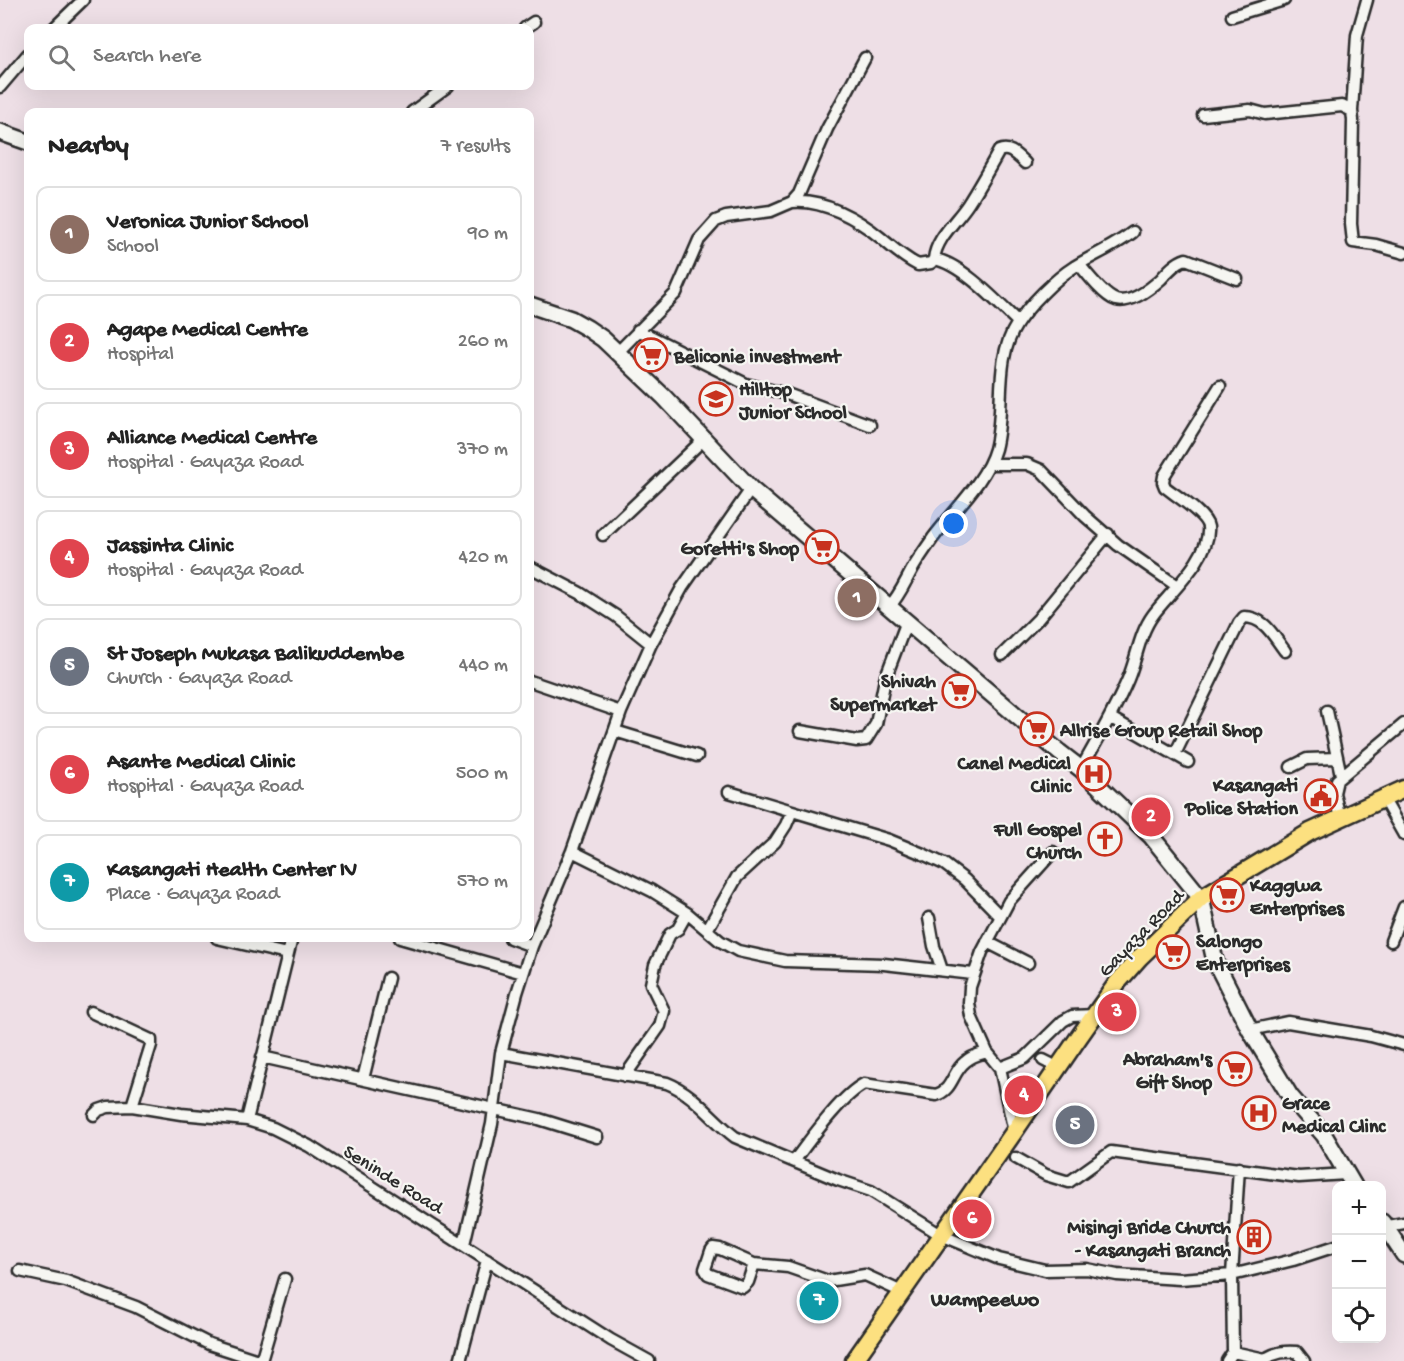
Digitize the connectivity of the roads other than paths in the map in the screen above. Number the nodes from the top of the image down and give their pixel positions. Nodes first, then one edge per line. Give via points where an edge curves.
1 (83, 0) edge
2 (1284, 0) edge
3 (1367, 0) edge
4 (1232, 16) dead end
5 (58, 24) edge
6 (865, 58) dead end
7 (24, 59) edge
8 (0, 87) edge
9 (442, 90) edge
10 (418, 108) edge
11 (1352, 111) junction
12 (1203, 115) dead end
13 (0, 132) edge
14 (24, 141) edge
15 (1025, 163) dead end
16 (796, 198) junction
17 (832, 201) dead end
18 (1133, 232) dead end
19 (1404, 253) edge
20 (934, 259) junction
21 (1079, 264) junction
22 (1237, 279) dead end
23 (534, 306) edge
24 (1018, 322) junction
25 (638, 330) junction
26 (618, 352) junction
27 (1220, 386) dead end
28 (870, 425) dead end
29 (704, 440) junction
30 (989, 464) junction
31 (751, 489) junction
32 (1108, 534) junction
33 (603, 535) dead end
34 (534, 569) edge
35 (1177, 586) junction
36 (889, 607) junction
37 (907, 621) junction
38 (651, 644) junction
39 (1286, 651) dead end
40 (1002, 655) dead end
41 (534, 682) edge
42 (1327, 711) dead end
43 (621, 712) junction
44 (1111, 718) junction
45 (1404, 724) edge
46 (615, 731) junction
47 (800, 732) dead end
48 (1175, 754) junction
49 (697, 756) dead end
50 (1337, 758) junction
51 (1188, 762) dead end
52 (1292, 767) dead end
53 (1082, 769) junction
54 (1341, 775) junction
55 (1404, 789) edge
56 (729, 792) dead end
57 (1383, 798) junction
58 (792, 811) junction
59 (1340, 818) junction
60 (1404, 836) edge
61 (572, 851) junction
62 (1053, 852) dead end
63 (1201, 898) junction
64 (1404, 907) edge
65 (687, 913) junction
66 (1000, 916) junction
67 (929, 918) dead end
68 (707, 930) junction
69 (534, 941) edge
70 (1392, 941) dead end
71 (234, 942) edge
72 (290, 942) edge
73 (414, 942) edge
74 (521, 942) edge
75 (534, 942) edge
76 (987, 942) junction
77 (532, 946) junction
78 (287, 954) junction
79 (1028, 963) dead end
80 (942, 970) junction
81 (523, 973) junction
82 (973, 974) junction
83 (388, 978) dead end
84 (91, 1012) dead end
85 (1095, 1015) junction
86 (1250, 1030) junction
87 (1404, 1045) edge
88 (987, 1052) junction
89 (501, 1053) junction
90 (262, 1057) junction
91 (1000, 1068) junction
92 (625, 1076) junction
93 (363, 1079) junction
94 (132, 1106) junction
95 (494, 1109) junction
96 (94, 1115) dead end
97 (247, 1120) junction
98 (1014, 1132) junction
99 (597, 1137) dead end
100 (1016, 1158) dead end
101 (794, 1161) junction
102 (1239, 1168) junction
103 (1350, 1180) edge
104 (1404, 1222) edge
105 (1386, 1224) edge
106 (1386, 1230) edge
107 (941, 1234) junction
108 (464, 1244) junction
109 (1332, 1247) edge
110 (1404, 1255) edge
111 (487, 1260) junction
112 (754, 1264) junction
113 (20, 1271) dead end
114 (1232, 1275) junction
115 (285, 1279) dead end
116 (902, 1292) junction
117 (1230, 1356) edge
118 (1265, 1360) edge
119 (261, 1361) edge
120 (460, 1361) edge
121 (649, 1361) edge
122 (854, 1361) edge
123 (1304, 1361) edge

1 - 5 street
2 - 4 street
3 - 11 street via 1357,35
6 - 16 street
7 - 8 street
9 - 10 street
11 - 12 street via 1342,106
11 - 19 street via 1353,242
13 - 14 street
15 - 20 street via 1010,150 999,151 968,205 941,240
16 - 17 street
16 - 20 street via 845,215 918,265 925,266
16 - 25 street via 771,211 716,221 699,240 676,293
18 - 21 street
20 - 24 street via 974,281
21 - 22 street via 1119,301 1148,291 1186,259
21 - 24 street
23 - 26 street via 587,327
24 - 30 street via 1004,359 999,429
25 - 26 street
25 - 28 street via 746,384 787,394
26 - 29 street
27 - 35 street via 1164,476 1165,487 1201,515 1208,531 1204,549
29 - 31 street
29 - 33 street
30 - 32 street via 1027,464 1041,470
30 - 36 street via 934,537
31 - 36 street
31 - 38 street via 682,588
32 - 35 street
32 - 40 street via 1038,619
34 - 38 street via 616,616
35 - 44 street via 1151,617
36 - 37 street
37 - 47 street via 885,679 876,724 866,740
37 - 53 street
38 - 43 street
39 - 48 street via 1266,625 1244,617
41 - 43 street
42 - 50 street
43 - 46 street
44 - 48 street
44 - 53 street
45 - 54 street
46 - 49 street
46 - 61 street
48 - 51 street
50 - 52 street via 1307,759
50 - 54 street
53 - 63 street via 1151,836
54 - 59 street via 1334,793
55 - 57 main road, Gayaza Road
56 - 58 street
57 - 59 main road, Gayaza Road
57 - 60 street
58 - 66 street via 889,840 944,864
58 - 68 street via 775,842 738,877
59 - 63 main road, Gayaza Road via 1276,851
61 - 65 street
61 - 69 street
62 - 66 street
63 - 85 main road, Gayaza Road via 1139,958
63 - 86 street via 1215,961
64 - 70 street
65 - 68 street
65 - 92 street via 678,929 670,934 655,965 651,984 664,1011 660,1026
66 - 76 street
67 - 80 street
68 - 80 street via 738,951 785,961
71 - 78 street
72 - 78 street
73 - 81 street
74 - 77 street
75 - 77 street
76 - 79 street
76 - 82 street
77 - 81 street
78 - 90 street
80 - 82 street
81 - 89 street
82 - 88 street via 970,1010
83 - 93 street
84 - 94 street via 151,1040
85 - 91 street via 1072,1016 1063,1021 1025,1058
85 - 98 main road, Gayaza Road
86 - 87 street via 1288,1022
86 - 103 street via 1290,1096 1324,1135
88 - 91 street
88 - 101 street via 965,1061 949,1087 936,1095 864,1084 832,1113
89 - 92 street
89 - 95 street
90 - 93 street
90 - 97 street
91 - 98 street
92 - 101 street via 677,1087 735,1137
93 - 95 street
94 - 96 street, Seninde Road via 108,1107
94 - 97 street, Seninde Road
95 - 99 street
95 - 108 street
97 - 108 street, Seninde Road via 309,1146
98 - 107 main road, Gayaza Road
100 - 102 street via 1046,1175 1069,1182 1111,1152
101 - 107 street via 871,1191
102 - 103 street
102 - 114 street
104 - 105 street
106 - 110 street
107 - 114 street via 999,1259 1045,1270 1087,1269 1180,1279
107 - 116 main road, Gayaza Road
108 - 111 street, Seninde Road
109 - 114 street
111 - 120 street
111 - 121 street, Seninde Road
112 - 112 street via 743,1287 708,1274 705,1269 713,1248
112 - 116 street via 788,1267 828,1281 866,1275
113 - 119 street via 66,1281 136,1307 209,1344
114 - 117 street
115 - 119 street
116 - 122 main road, Gayaza Road
117 - 118 street
118 - 123 street via 1274,1353 1288,1351 1298,1352

